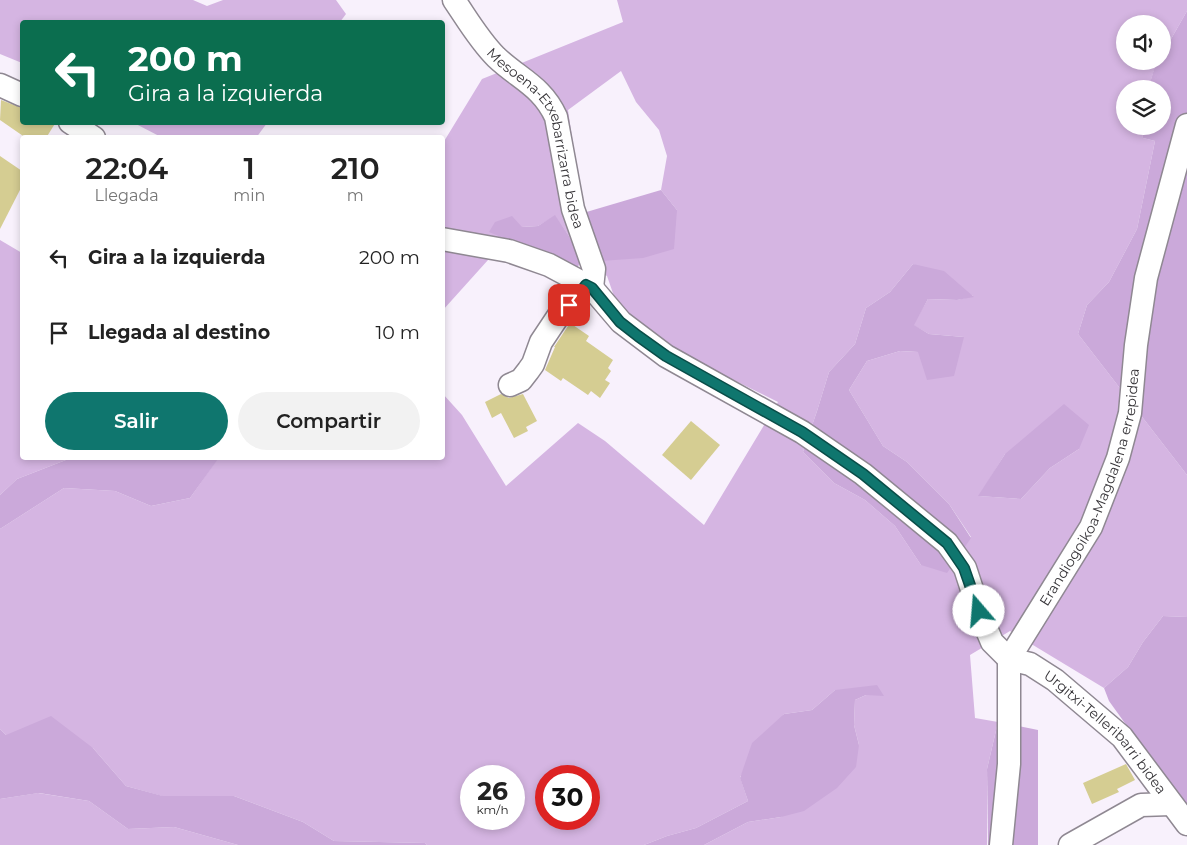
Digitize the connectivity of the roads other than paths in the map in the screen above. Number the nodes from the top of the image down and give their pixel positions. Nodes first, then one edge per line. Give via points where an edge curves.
1 (454, 0) edge
2 (0, 85) edge
3 (20, 94) edge
4 (1187, 124) edge
5 (74, 125) edge
6 (90, 135) edge
7 (445, 240) edge
8 (589, 287) junction
9 (510, 385) dead end
10 (1010, 659) junction
11 (1171, 804) junction
12 (1187, 824) edge
13 (1001, 845) edge
14 (1070, 845) edge

1 - 8 street, Mesoena-Etxebarrizarra bidea via 494,55 550,104 556,117 573,209 594,269
2 - 3 street
4 - 10 street, Erandiogoikoa-Magdalena errepidea via 1146,278 1130,413 1118,458 1091,527
5 - 6 street
7 - 8 street via 509,251 549,265
8 - 9 street via 561,312 541,342 528,372
8 - 10 street via 620,322 638,336 666,356 802,432 863,474 947,543 964,568 992,642
10 - 11 street, Urgitxi-Telleribarri bidea via 1030,664 1055,680 1122,737
10 - 13 street via 1009,764
11 - 12 street, Urgitxi-Telleribarri bidea
11 - 14 street via 1141,805

